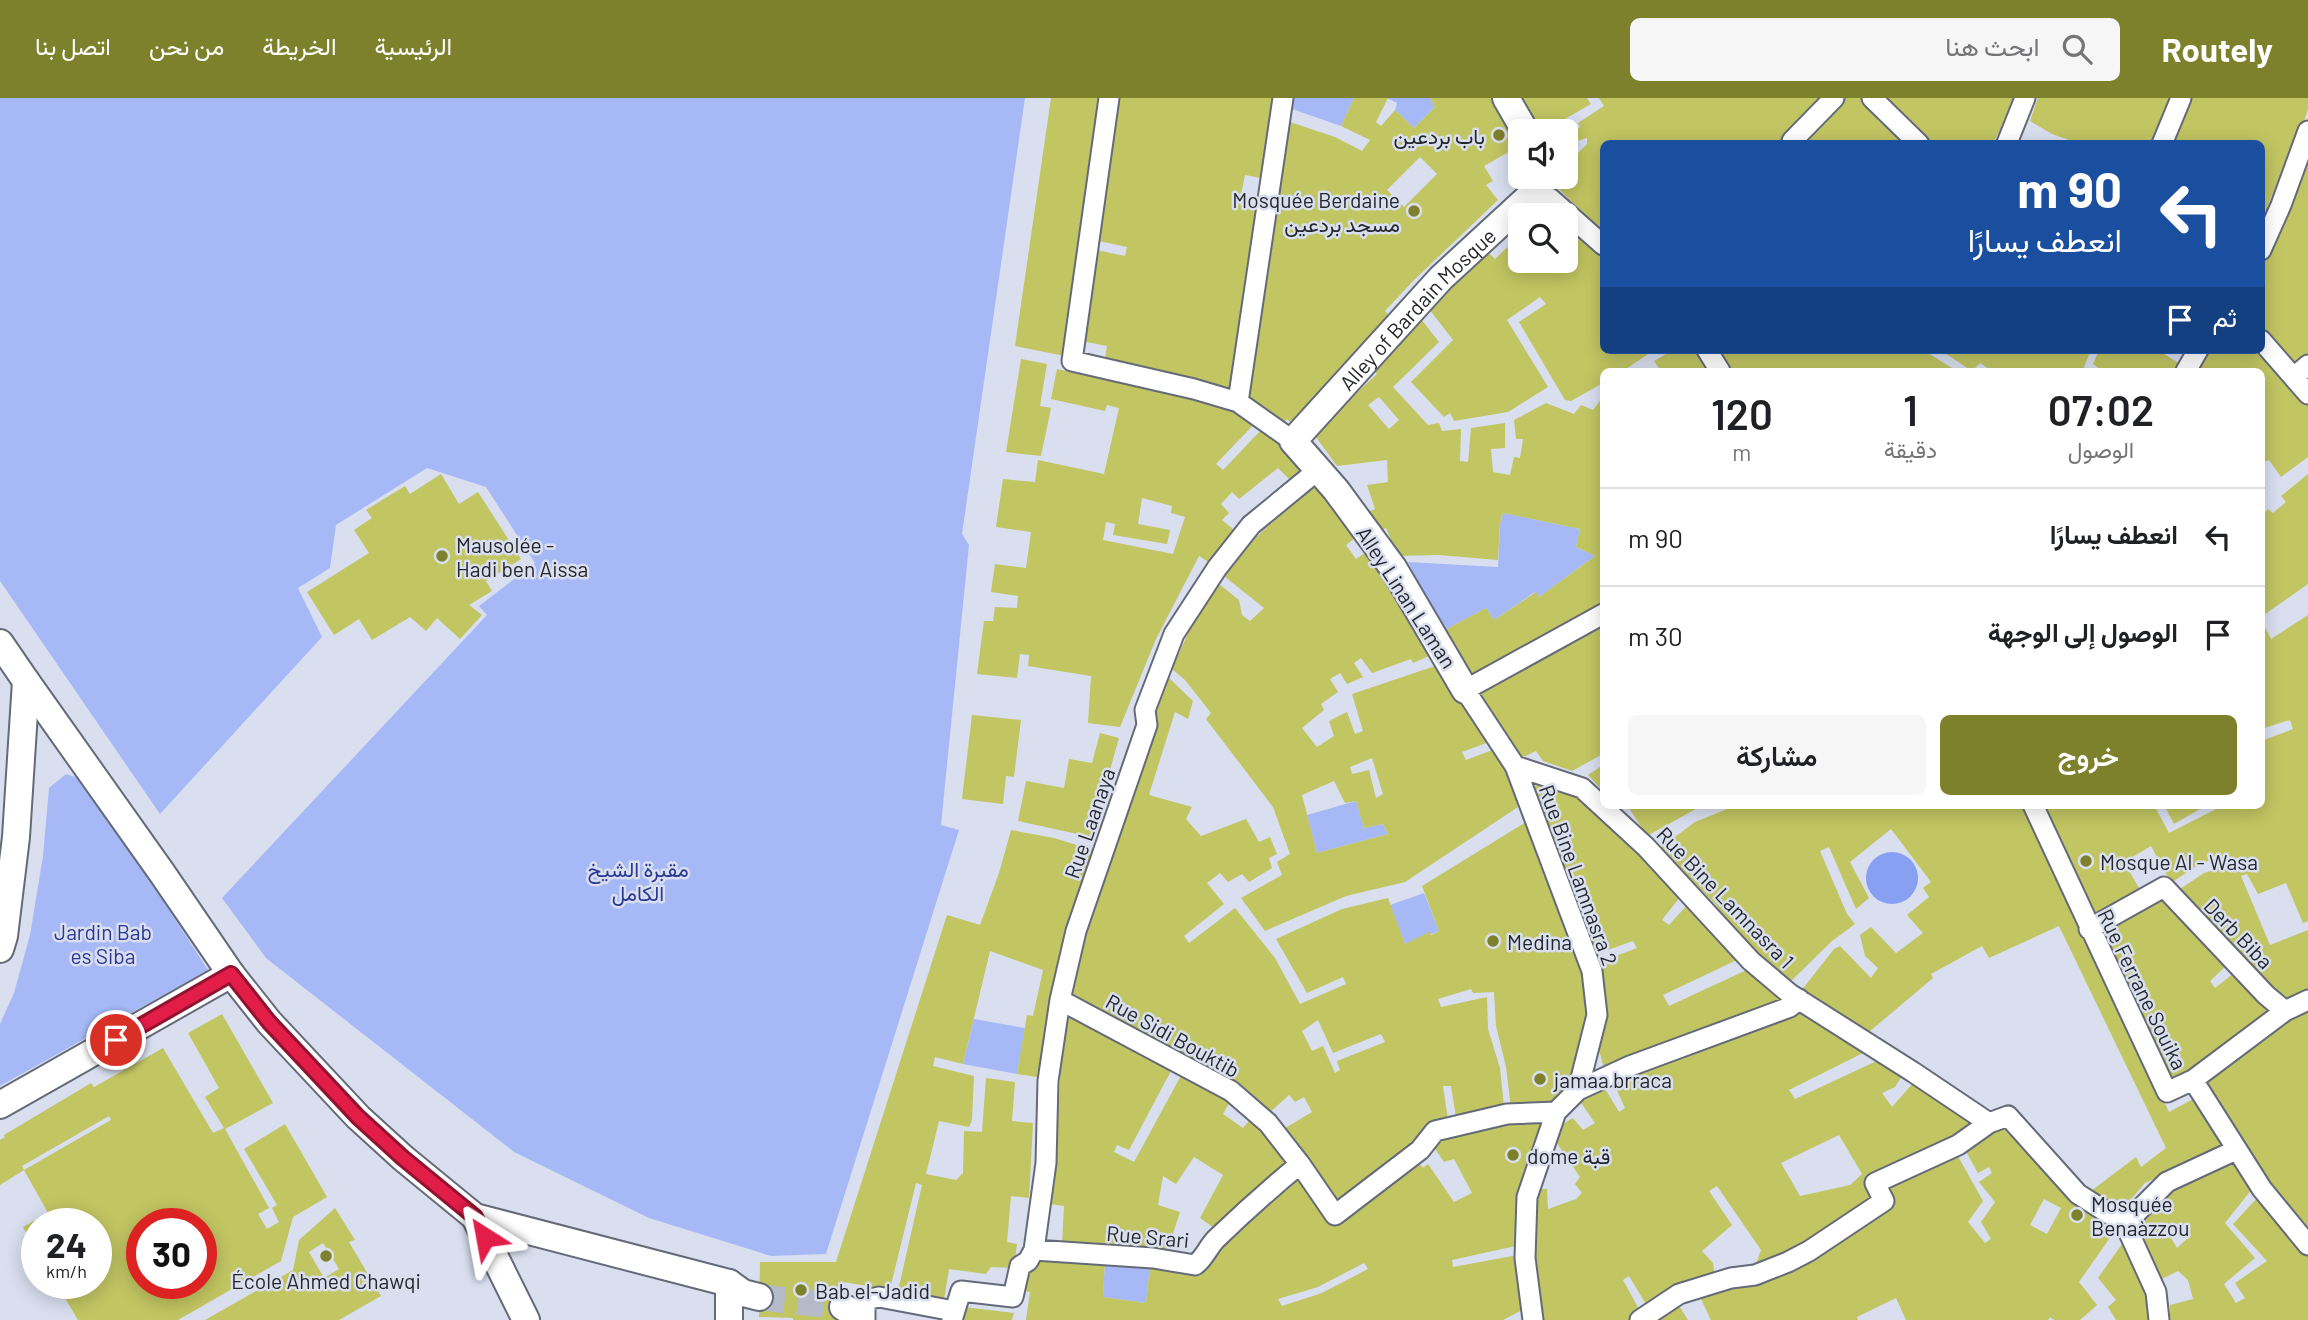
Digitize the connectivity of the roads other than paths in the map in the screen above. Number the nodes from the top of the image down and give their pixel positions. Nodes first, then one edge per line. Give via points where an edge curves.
1 (1109, 98) edge
2 (1283, 98) edge
3 (1506, 98) edge
4 (1834, 98) edge
5 (1872, 98) edge
6 (2025, 98) edge
7 (2182, 98) edge
8 (1518, 119) edge
9 (2308, 131) edge
10 (1793, 140) edge
11 (1915, 140) edge
12 (2008, 140) edge
13 (2164, 140) edge
14 (1533, 189) edge
15 (1542, 189) edge
16 (1600, 241) edge
17 (2265, 241) edge
18 (2265, 343) edge
19 (2301, 371) edge
20 (2308, 394) edge
21 (1238, 402) junction
22 (1293, 441) junction
23 (1318, 470) junction
24 (1600, 616) edge
25 (0, 643) edge
26 (26, 681) junction
27 (1465, 690) junction
28 (1515, 765) junction
29 (1600, 805) edge
30 (1605, 809) edge
31 (2035, 809) edge
32 (2089, 929) junction
33 (0, 949) edge
34 (231, 974) junction
35 (1799, 999) junction
36 (1059, 1000) junction
37 (2308, 1000) edge
38 (2285, 1011) junction
39 (2193, 1080) junction
40 (1578, 1090) junction
41 (0, 1105) edge
42 (1556, 1112) junction
43 (1989, 1123) junction
44 (2236, 1150) junction
45 (1300, 1164) junction
46 (475, 1217) junction
47 (2125, 1224) junction
48 (2308, 1245) edge
49 (1034, 1250) junction
50 (729, 1283) junction
51 (759, 1297) tunnel mouth
52 (854, 1316) tunnel mouth
53 (953, 1316) edge
54 (526, 1320) edge
55 (729, 1320) edge
56 (1533, 1320) edge
57 (1640, 1320) edge
58 (2159, 1320) edge

1 - 21 street via 1072,361
2 - 21 street
3 - 8 street
4 - 10 street
5 - 11 street
6 - 12 street
7 - 13 street
9 - 17 street
14 - 22 street, Alley of Bardain Mosque via 1441,278
15 - 16 street
18 - 19 street
19 - 20 street
21 - 22 street
22 - 23 street, Alley Linan Laman
23 - 27 street, Alley Linan Laman via 1394,569
23 - 36 street, Rue Laanaya via 1251,526 1174,634 1145,710 1147,725 1076,931
24 - 27 street
25 - 26 street
26 - 33 street via 16,837
26 - 34 street
27 - 28 street, Rue Bine Lamnasra 2
28 - 29 street, Rue Bine Lamnasra 1 via 1582,788
28 - 40 street, Rue Bine Lamnasra 2 via 1592,971 1597,1015
30 - 35 street, Rue Bine Lamnasra 1 via 1751,961
31 - 32 street, Rue Ferrane Souika
32 - 38 street, Derb Biba via 2164,887
32 - 39 street, Rue Ferrane Souika via 2167,1092
34 - 41 street
34 - 46 street via 358,1117
35 - 40 street via 1790,1007
35 - 43 street, Rue Bine Lamnasra 1
36 - 45 street, Rue Sidi Bouktib via 1231,1091 1268,1123
36 - 49 street, Rue Laanaya
37 - 38 street
38 - 39 street
39 - 44 street, Rue Ferrane Souika
40 - 42 street
42 - 45 street, Rue Sidi Bouktib via 1507,1114 1435,1131 1420,1150 1335,1215
42 - 56 street via 1527,1197 1525,1258
43 - 47 street via 2008,1116 2078,1194
43 - 57 street via 1958,1146 1875,1183 1884,1201 1809,1251 1755,1275 1679,1294
44 - 47 street via 2167,1182
44 - 48 street, Rue Ferrane Souika
45 - 49 street, Rue Srari via 1258,1198 1195,1265
46 - 50 street
46 - 54 street
47 - 58 street via 2156,1292
49 - 53 street via 1020,1266 1013,1297 961,1291
50 - 51 street
50 - 55 street
52 - 53 street via 870,1299 879,1297

